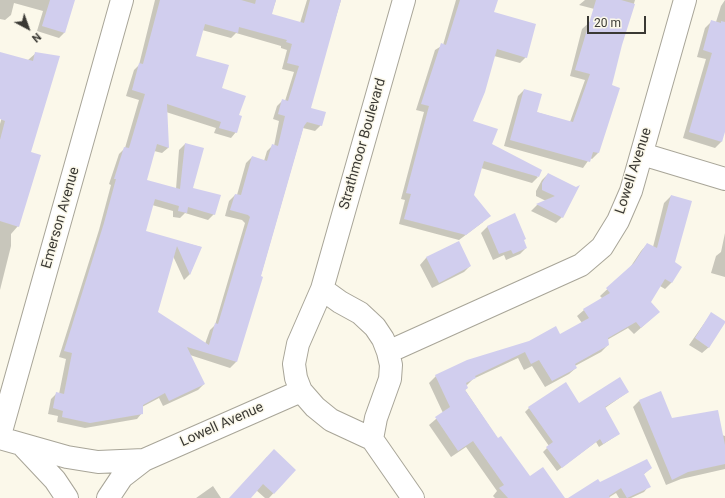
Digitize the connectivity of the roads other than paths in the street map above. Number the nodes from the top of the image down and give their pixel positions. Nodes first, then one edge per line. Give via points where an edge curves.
1 (122, 0) edge
2 (404, 0) edge
3 (684, 0) edge
4 (642, 154) junction
5 (725, 179) edge
6 (322, 289) junction
7 (388, 352) junction
8 (301, 391) junction
9 (0, 436) edge
10 (372, 439) junction
11 (21, 444) junction
12 (144, 460) junction
13 (67, 498) edge
14 (108, 498) edge
15 (413, 498) edge

1 - 9 street, Emerson Avenue
2 - 6 street, Strathmoor Boulevard
3 - 4 street, Lowell Avenue
4 - 5 street
4 - 7 street, Lowell Avenue via 618,221 602,247 581,265
6 - 7 street via 360,313 375,327
6 - 8 street via 298,344 294,364
7 - 10 street via 391,365 390,379 376,418
8 - 10 street via 330,420
8 - 12 street, Lowell Avenue
9 - 11 street, Lowell Avenue
10 - 15 street
11 - 12 street, Lowell Avenue via 66,458 98,462
11 - 13 street via 55,480
12 - 14 street, Lowell Avenue via 122,477

